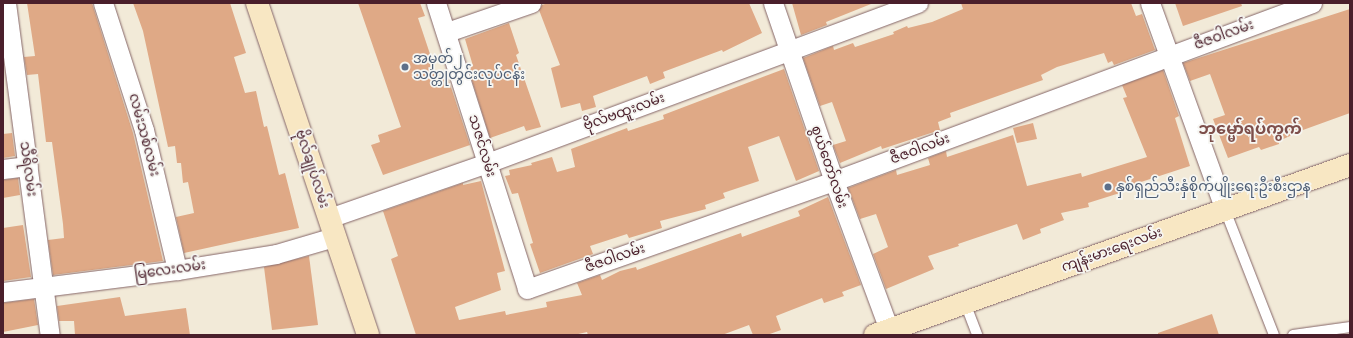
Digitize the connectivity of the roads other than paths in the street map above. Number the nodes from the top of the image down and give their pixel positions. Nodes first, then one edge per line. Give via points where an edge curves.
1 (6, 3) edge
2 (103, 3) edge
3 (257, 3) edge
4 (436, 3) edge
5 (531, 3) edge
6 (773, 3) edge
7 (918, 3) edge
8 (1150, 3) edge
9 (1312, 3) edge
10 (447, 32) junction
11 (7, 40) edge
12 (789, 50) junction
13 (1169, 55) junction
14 (487, 163) junction
15 (1350, 165) edge
16 (28, 166) junction
17 (3, 169) edge
18 (834, 181) junction
19 (1225, 210) junction
20 (332, 227) junction
21 (177, 270) junction
22 (46, 286) junction
23 (527, 289) joint
24 (3, 292) edge
25 (965, 303) junction
26 (1350, 327) edge
27 (882, 332) edge
28 (50, 335) edge
29 (368, 335) edge
30 (977, 335) edge
31 (1274, 335) edge
32 (1293, 335) edge

1 - 11 street, သီရိလမ်း
2 - 21 street, လမ်းသစ်လမ်း via 144,130
3 - 20 street, ဗိုလ်ချုပ်လမ်း
4 - 10 street, သဇင်လမ်း
5 - 10 street
6 - 12 street, စွယ်တော်လမ်း
7 - 12 street, ဗိုလ်ဗထူးလမ်း
8 - 13 street
9 - 13 street, ဇီဇဝါလမ်း
10 - 14 street, သဇင်လမ်း
11 - 16 street, သီရိလမ်း
12 - 14 street, ဗိုလ်ဗထူးလမ်း
12 - 18 street, စွယ်တော်လမ်း
13 - 18 street, ဇီဇဝါလမ်း
13 - 19 street
14 - 20 street, ဗိုလ်ဗထူးလမ်း
14 - 23 street, သဇင်လမ်း
15 - 19 street, ကျန်းမားရေးလမ်း
16 - 17 street
16 - 22 street, သီရိလမ်း
18 - 23 street, ဇီဇဝါလမ်း
18 - 27 street, စွယ်တော်လမ်း
19 - 25 street, ကျန်းမားရေးလမ်း
19 - 31 lane
20 - 21 street, မြလေးလမ်း via 276,254
20 - 29 street, ဗိုလ်ချုပ်လမ်း
21 - 22 street, မြလေးလမ်း
22 - 24 street, မြလေးလမ်း
22 - 28 street, သီရိလမ်း
25 - 27 street, ကျန်းမားရေးလမ်း
25 - 30 lane
26 - 32 lane

